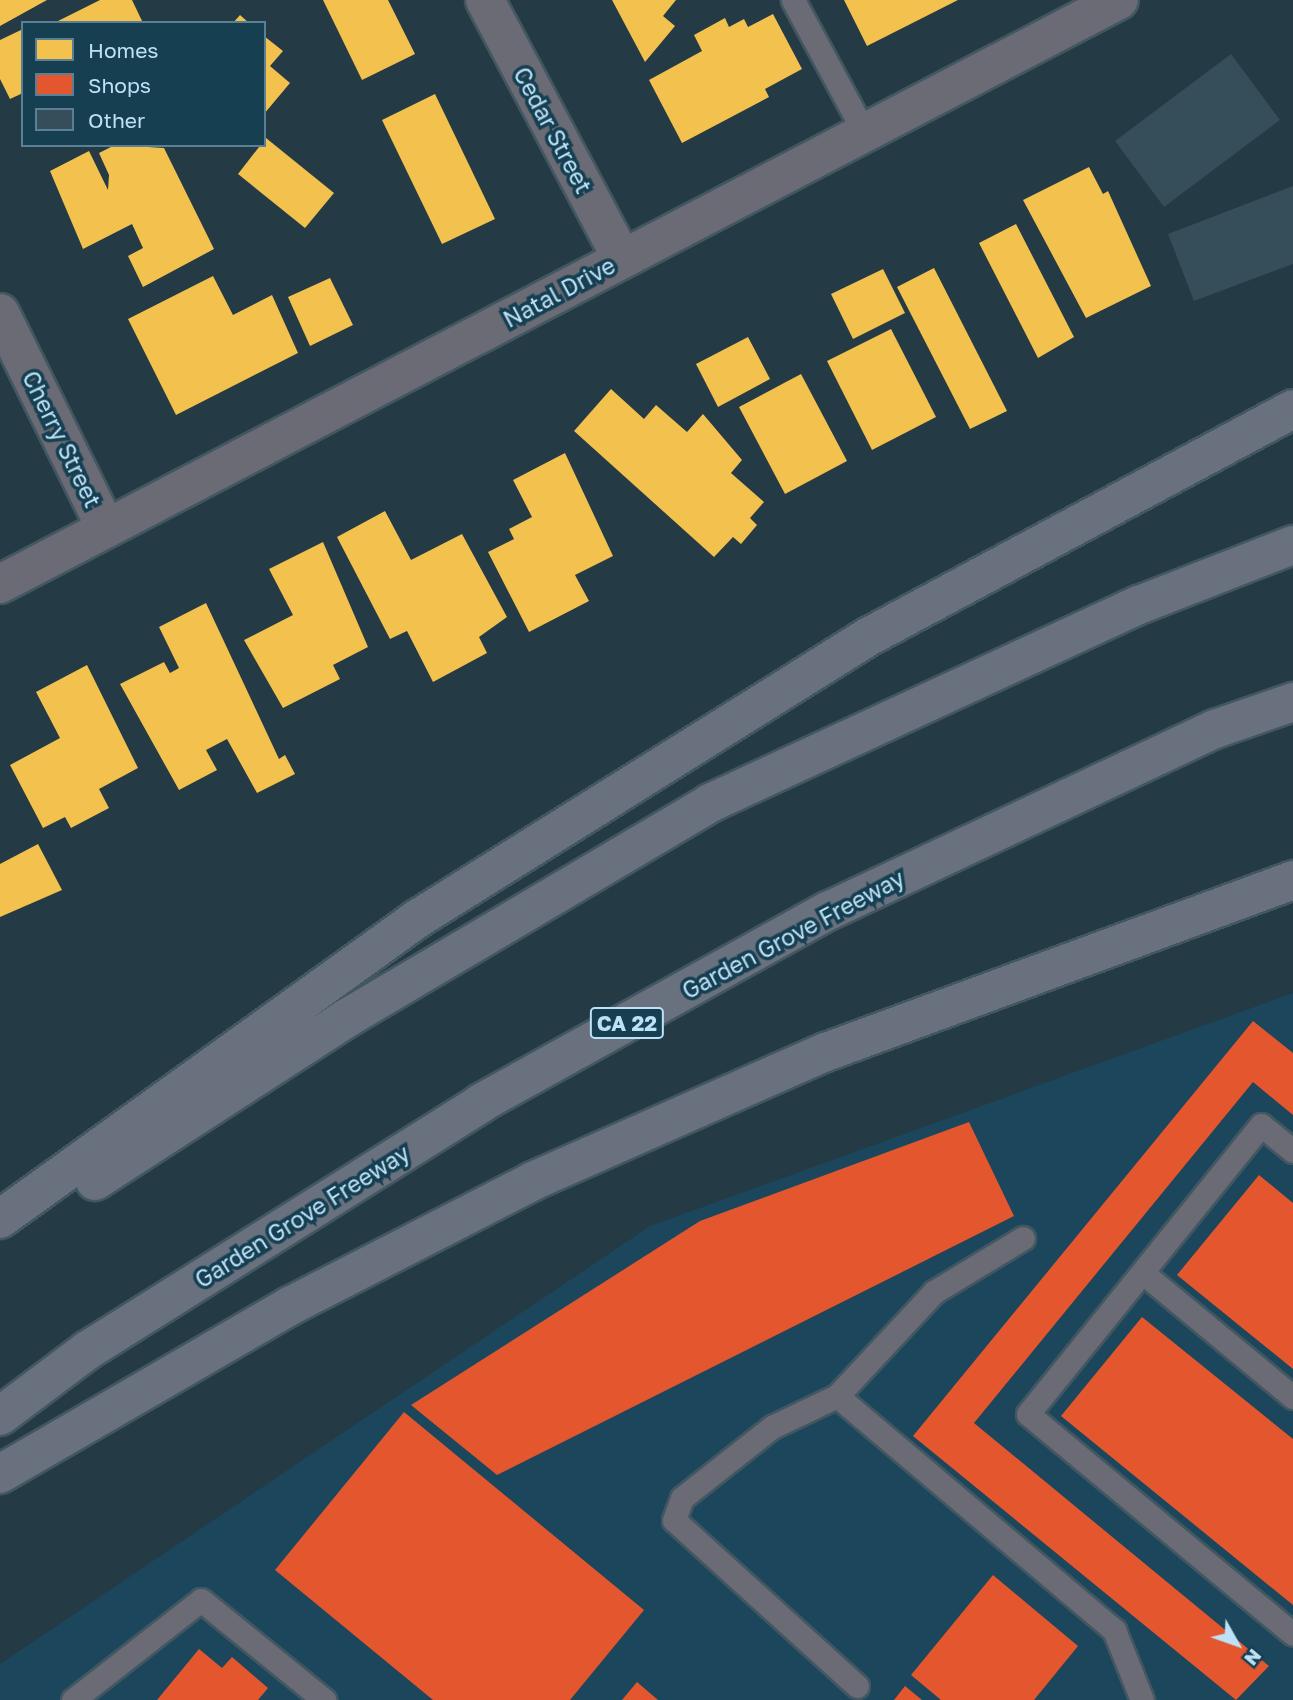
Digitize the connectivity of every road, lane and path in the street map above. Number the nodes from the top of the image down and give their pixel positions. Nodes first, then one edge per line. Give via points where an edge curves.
1 (793, 0) edge
2 (1119, 0) edge
3 (500, 8) edge
4 (864, 132) junction
5 (622, 259) junction
6 (0, 313) edge
7 (1293, 409) edge
8 (106, 528) junction
9 (1293, 545) edge
10 (0, 584) edge
11 (1293, 702) edge
12 (1293, 880) edge
13 (1293, 1151) edge
14 (0, 1219) edge
15 (1023, 1238) dead end
16 (0, 1242) edge
17 (1143, 1273) junction
18 (837, 1396) junction
19 (1293, 1397) edge
20 (0, 1416) edge
21 (0, 1474) edge
22 (1293, 1634) edge
23 (857, 1686) dead end
24 (73, 1700) edge
25 (324, 1700) edge
26 (1142, 1700) edge

1 - 4 lane
2 - 4 street, Natal Drive
3 - 5 street, Cedar Street
4 - 5 street, Natal Drive
5 - 8 street, Natal Drive
6 - 8 street, Cherry Street
7 - 14 highway via 868,637 417,919
8 - 10 street, Natal Drive
9 - 16 highway via 1139,605 710,803 347,1017
11 - 20 highway, Garden Grove Freeway / CA 22 via 1215,729 816,918 481,1103 88,1350
12 - 21 highway via 826,1052 533,1181 290,1306
13 - 17 lane via 1261,1125
15 - 18 lane via 934,1292
17 - 19 lane
17 - 22 lane via 1028,1414
18 - 23 lane via 772,1427 682,1498 674,1520
18 - 26 lane via 1114,1630
24 - 25 lane via 201,1600

